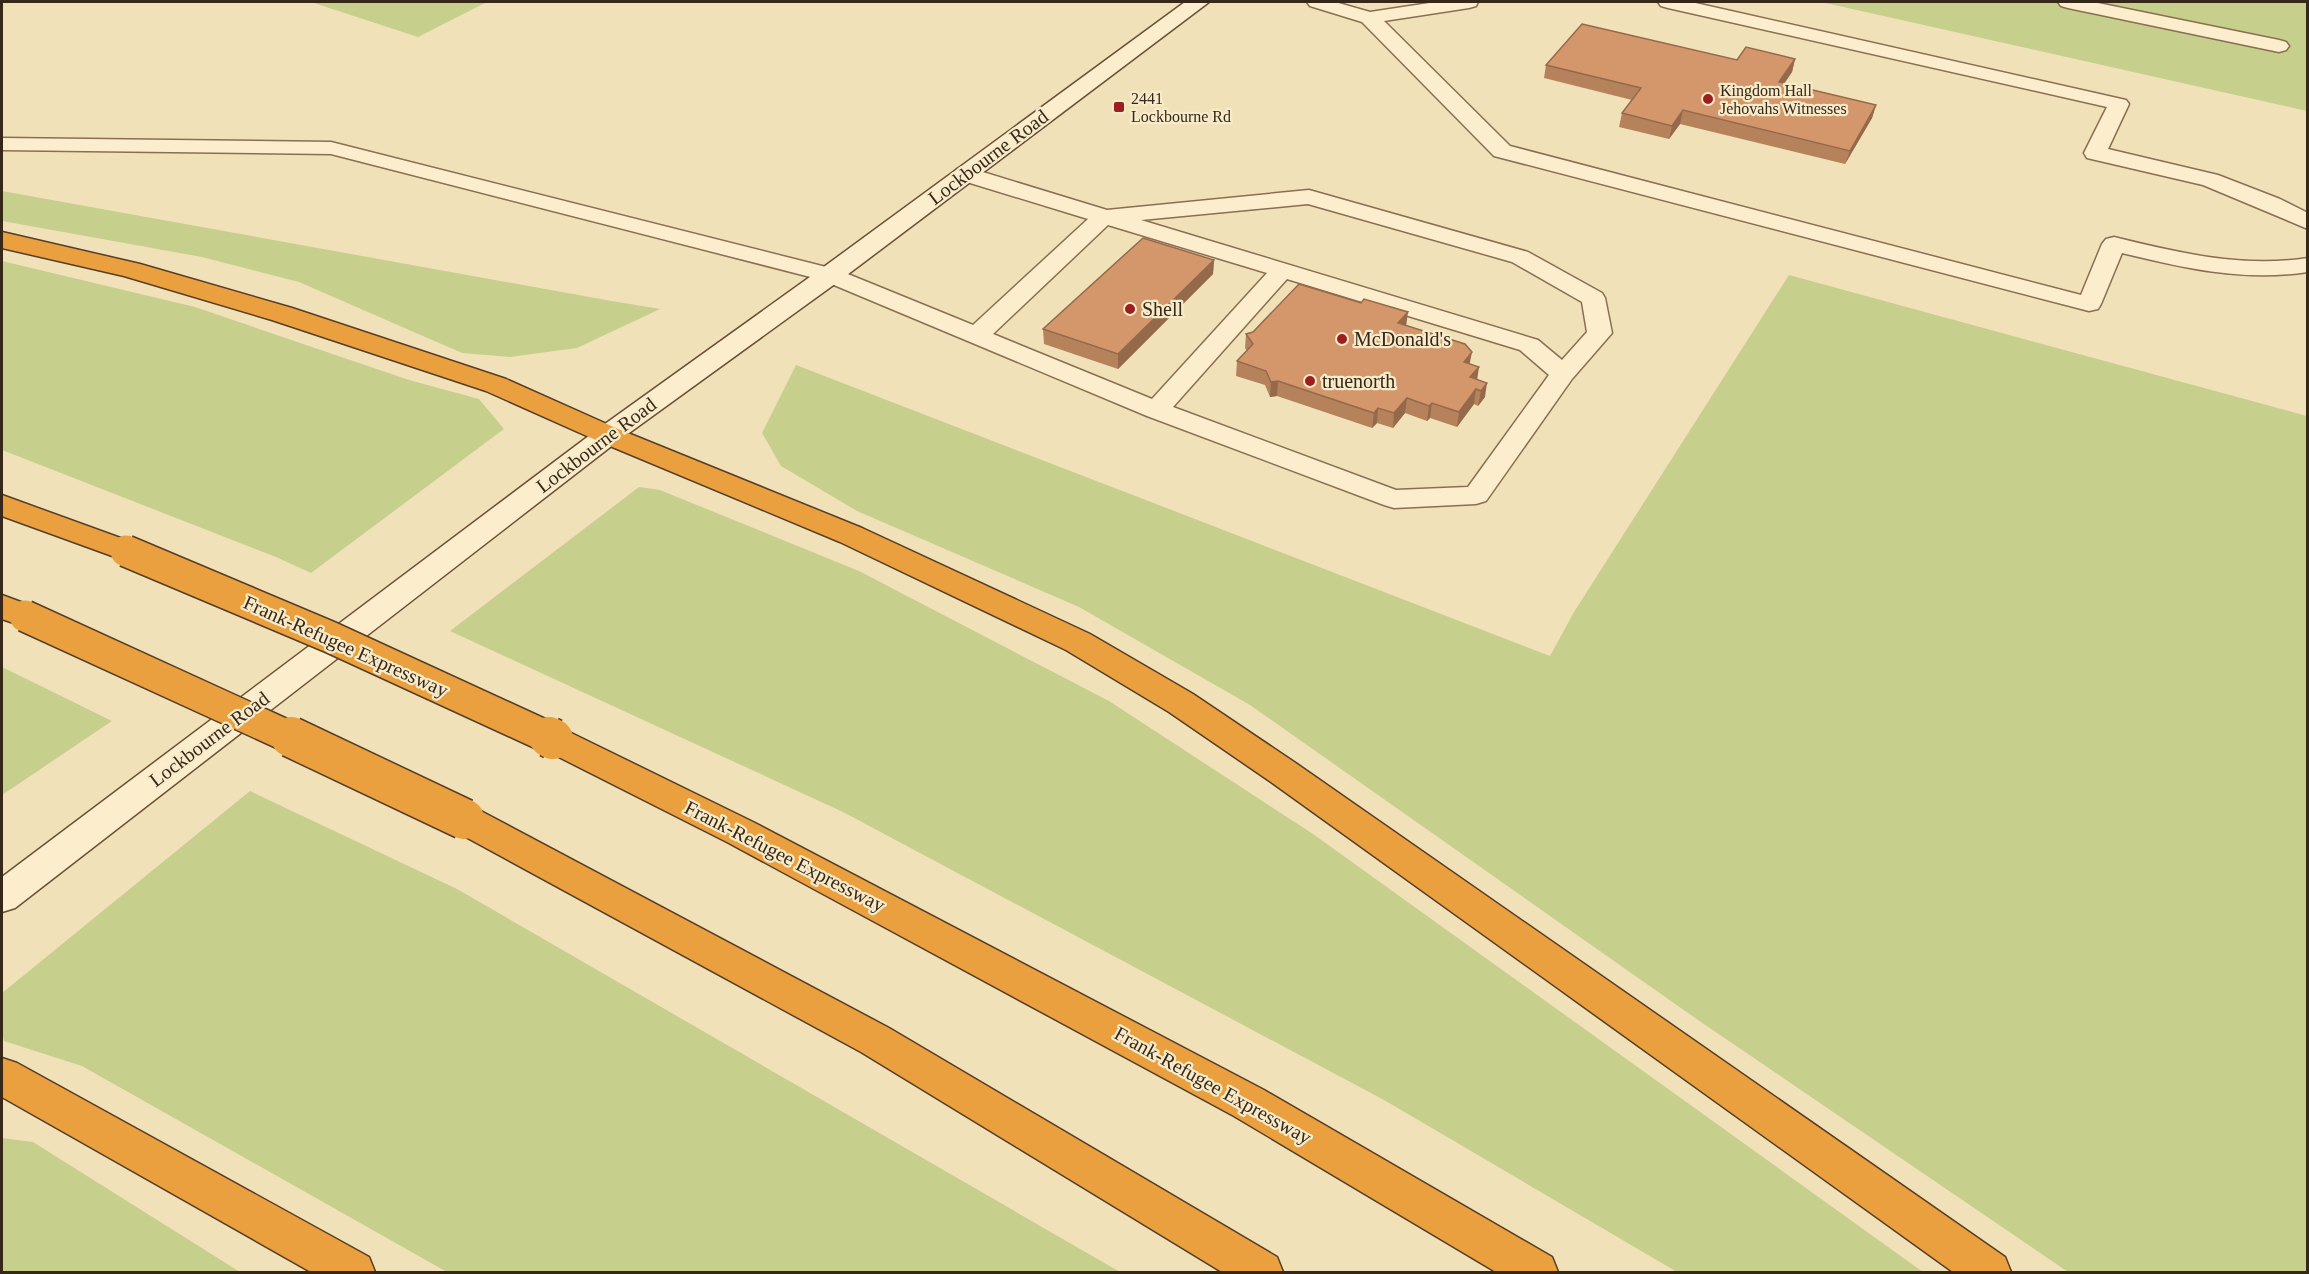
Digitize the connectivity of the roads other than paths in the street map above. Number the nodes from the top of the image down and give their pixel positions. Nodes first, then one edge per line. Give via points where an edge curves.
1 (1198, 2) edge
2 (1317, 2) edge
3 (1469, 2) edge
4 (1668, 2) edge
5 (2068, 2) edge
6 (1369, 18) junction
7 (2279, 46) dead end
8 (2, 144) edge
9 (965, 174) junction
10 (1103, 217) junction
11 (2307, 222) edge
12 (2, 240) edge
13 (2307, 265) edge
14 (1282, 271) junction
15 (830, 275) junction
16 (976, 336) junction
17 (1563, 374) junction
18 (1156, 410) junction
19 (608, 435) junction
20 (2, 505) edge
21 (13, 611) edge
22 (2, 897) edge
23 (2, 1076) edge
24 (353, 1272) edge
25 (1261, 1272) edge
26 (1536, 1272) edge
27 (1989, 1272) edge

1 - 9 main road, Lockbourne Road
2 - 6 lane
3 - 6 lane
4 - 11 lane via 2119,104 2095,153 2210,180
5 - 7 lane
6 - 13 lane via 1502,151 1535,160 2089,304 2114,244 2209,267 2289,269
8 - 15 lane via 331,148
9 - 10 lane
9 - 15 main road, Lockbourne Road
10 - 14 lane
10 - 16 lane
10 - 17 lane via 1309,197 1520,257 1593,298 1600,333
12 - 19 highway via 131,270 282,314 496,385
14 - 17 lane via 1529,345
14 - 18 lane
15 - 16 lane
15 - 19 main road, Lockbourne Road
16 - 18 lane
17 - 18 lane via 1476,495 1394,500
19 - 22 main road, Lockbourne Road
19 - 27 highway via 851,535 1078,642 1181,703
20 - 26 highway, Frank-Refugee Expressway, bridge via 126,551 330,637 553,739 761,843 1249,1103
21 - 25 highway, bridge via 464,819 875,1040
23 - 24 highway

